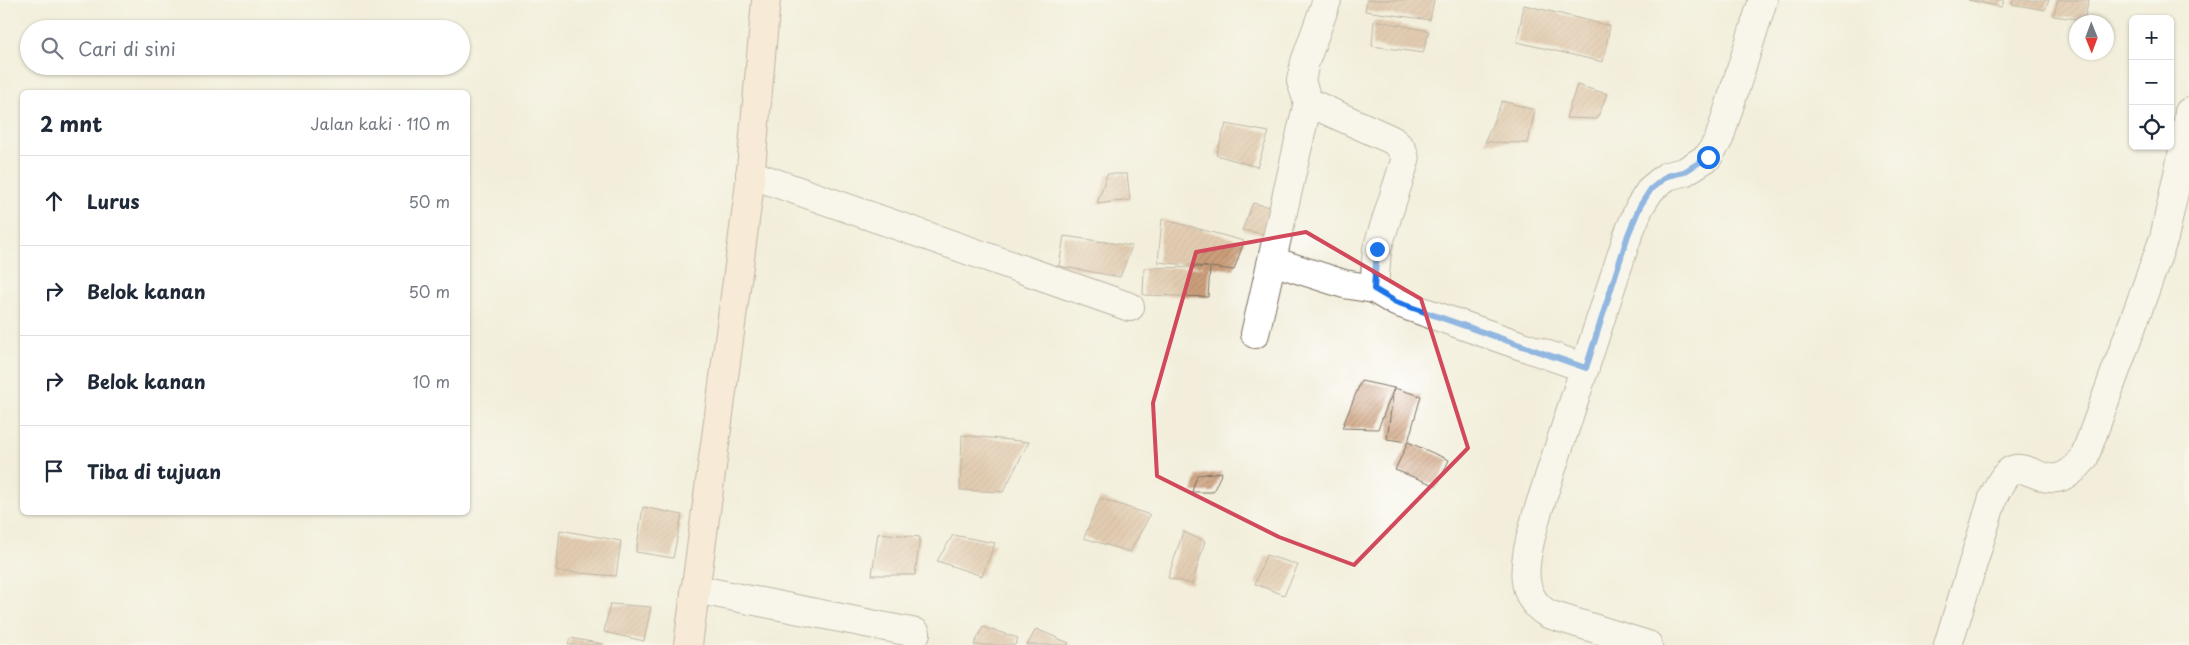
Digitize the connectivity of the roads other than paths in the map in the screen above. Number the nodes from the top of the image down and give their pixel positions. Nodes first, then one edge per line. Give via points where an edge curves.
1 (766, 0) edge
2 (1327, 0) edge
3 (1763, 0) edge
4 (1308, 102) junction
5 (2189, 112) edge
6 (750, 174) junction
7 (1272, 261) junction
8 (1374, 289) junction
9 (1130, 307) dead end
10 (1255, 334) dead end
11 (1586, 368) junction
12 (695, 589) junction
13 (916, 634) dead end
14 (688, 645) edge
15 (1648, 645) edge
16 (1948, 645) edge

1 - 6 street
2 - 4 street via 1301,81
3 - 11 street via 1719,139 1708,157 1684,172 1667,176 1651,189 1640,206
4 - 7 street
4 - 8 street via 1402,147 1405,161 1377,249
5 - 16 street via 2164,238 2084,458 2074,471 2063,478 2049,478 2022,469 2010,471 2001,481
6 - 9 street
6 - 12 street
7 - 8 street via 1344,284
7 - 10 street
8 - 11 street via 1396,302
11 - 15 street via 1536,517 1526,558 1527,589 1536,608 1548,614
12 - 13 street
12 - 14 street

